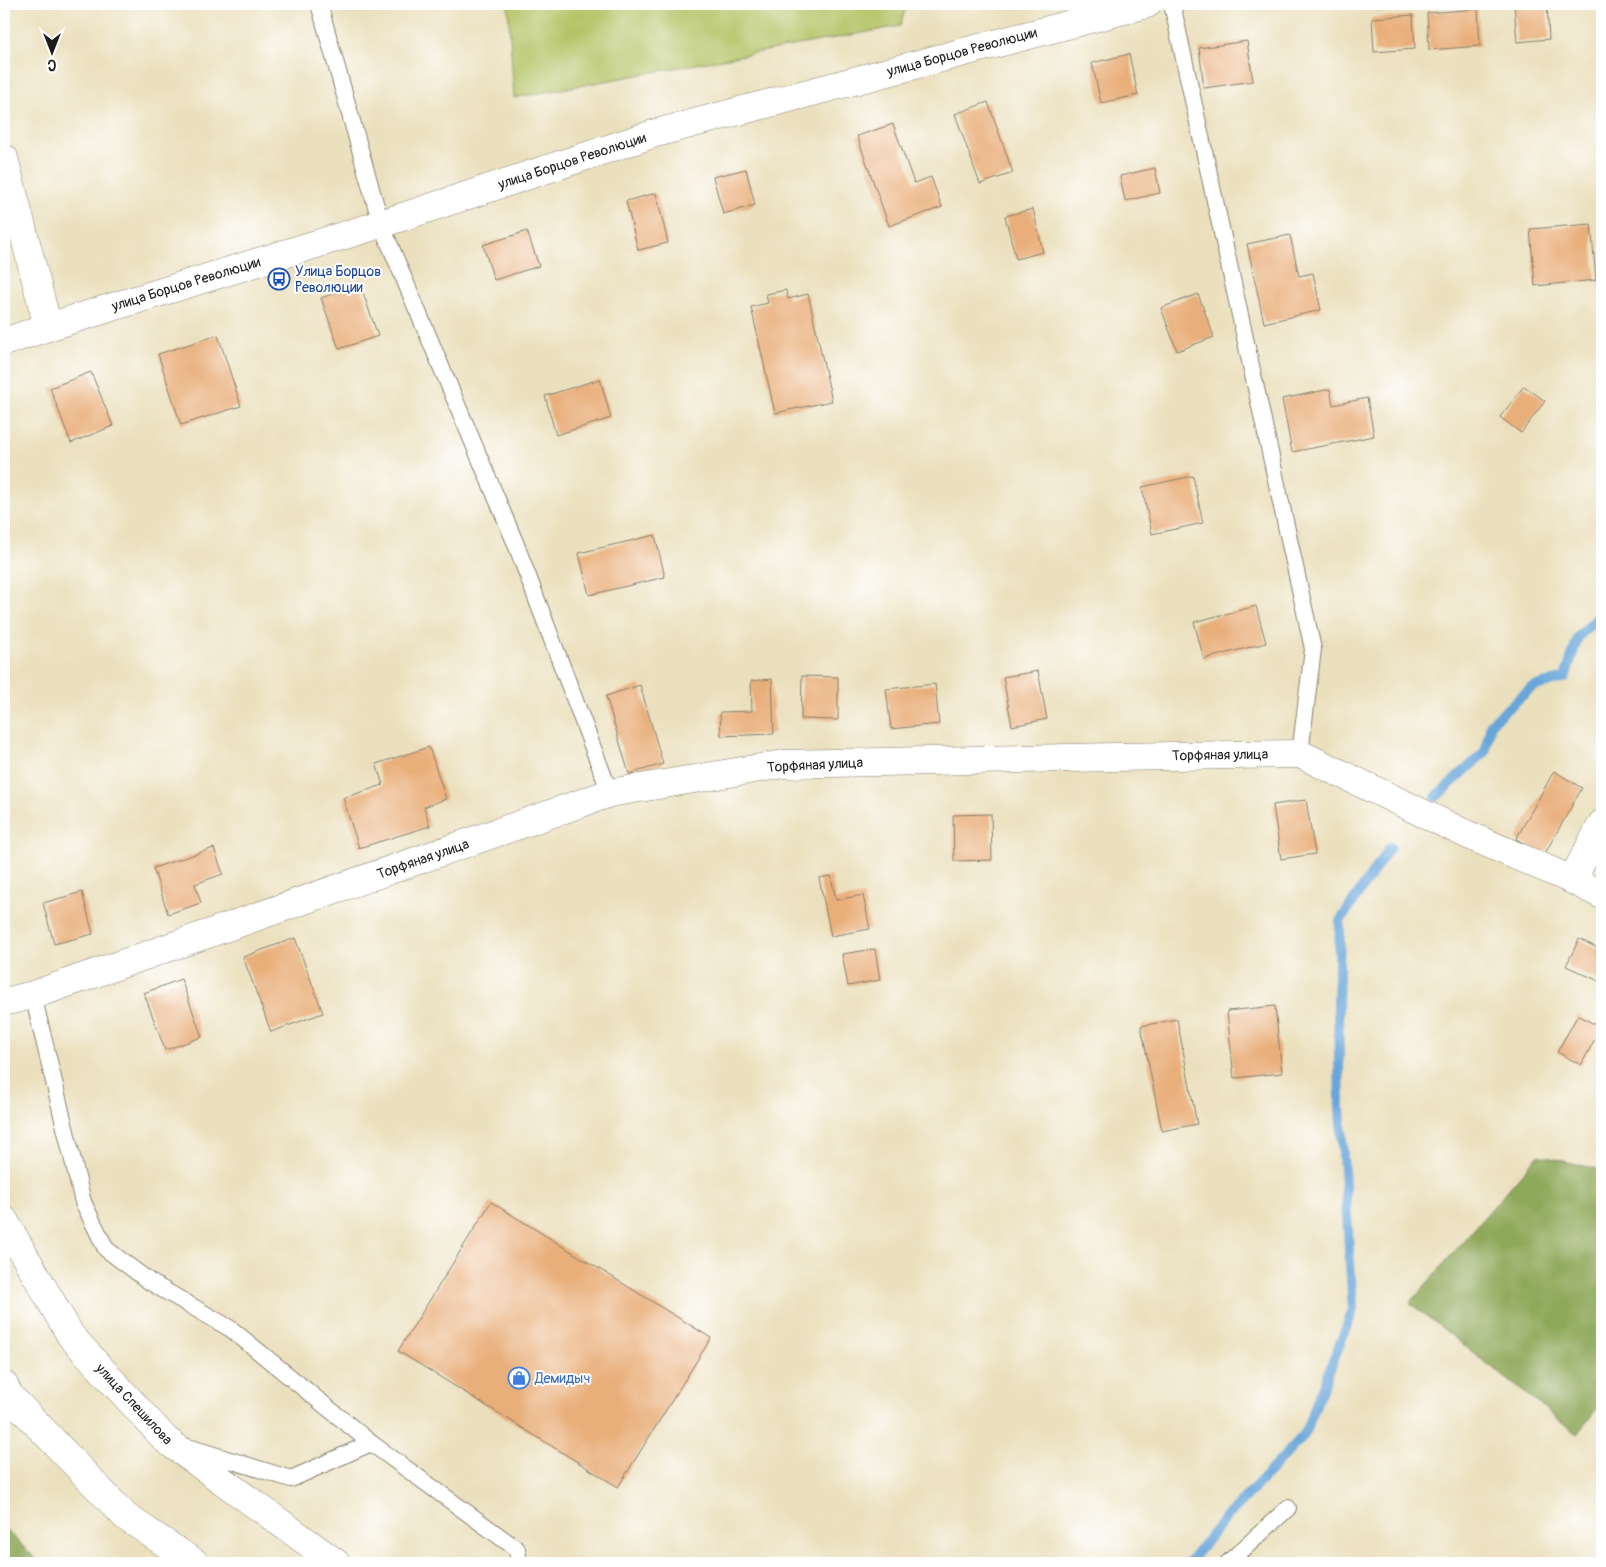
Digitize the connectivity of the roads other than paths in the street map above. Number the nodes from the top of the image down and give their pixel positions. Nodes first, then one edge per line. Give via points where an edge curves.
1 (319, 4) edge
2 (1147, 4) edge
3 (1172, 4) edge
4 (4, 158) edge
5 (381, 224) junction
6 (48, 326) junction
7 (4, 342) edge
8 (1300, 754) junction
9 (610, 794) junction
10 (1602, 824) edge
11 (1572, 880) junction
12 (1602, 895) edge
13 (33, 996) junction
14 (4, 1002) edge
15 (4, 1220) edge
16 (4, 1385) edge
17 (166, 1440) junction
18 (371, 1443) junction
19 (1288, 1508) dead end
20 (195, 1563) edge
21 (336, 1563) edge
22 (519, 1563) edge
23 (1228, 1563) edge

1 - 5 lane
2 - 5 street, улица Борцов Революции via 656,133
3 - 8 lane via 1313,648
4 - 6 street
5 - 6 street, улица Борцов Революции
5 - 9 lane via 515,542
6 - 7 street, улица Борцов Революции
8 - 9 street, Торфяная улица via 784,764
8 - 11 street, Торфяная улица via 1466,834
9 - 13 street, Торфяная улица
10 - 11 street
11 - 12 street, Торфяная улица
13 - 14 street, Торфяная улица
13 - 18 lane via 83,1202 106,1249 150,1282 231,1329
15 - 17 street, улица Спешилова via 71,1336
16 - 20 street via 9,1395 126,1517
17 - 18 lane via 290,1479
17 - 21 street, улица Спешилова
18 - 22 lane via 517,1549
19 - 23 lane

